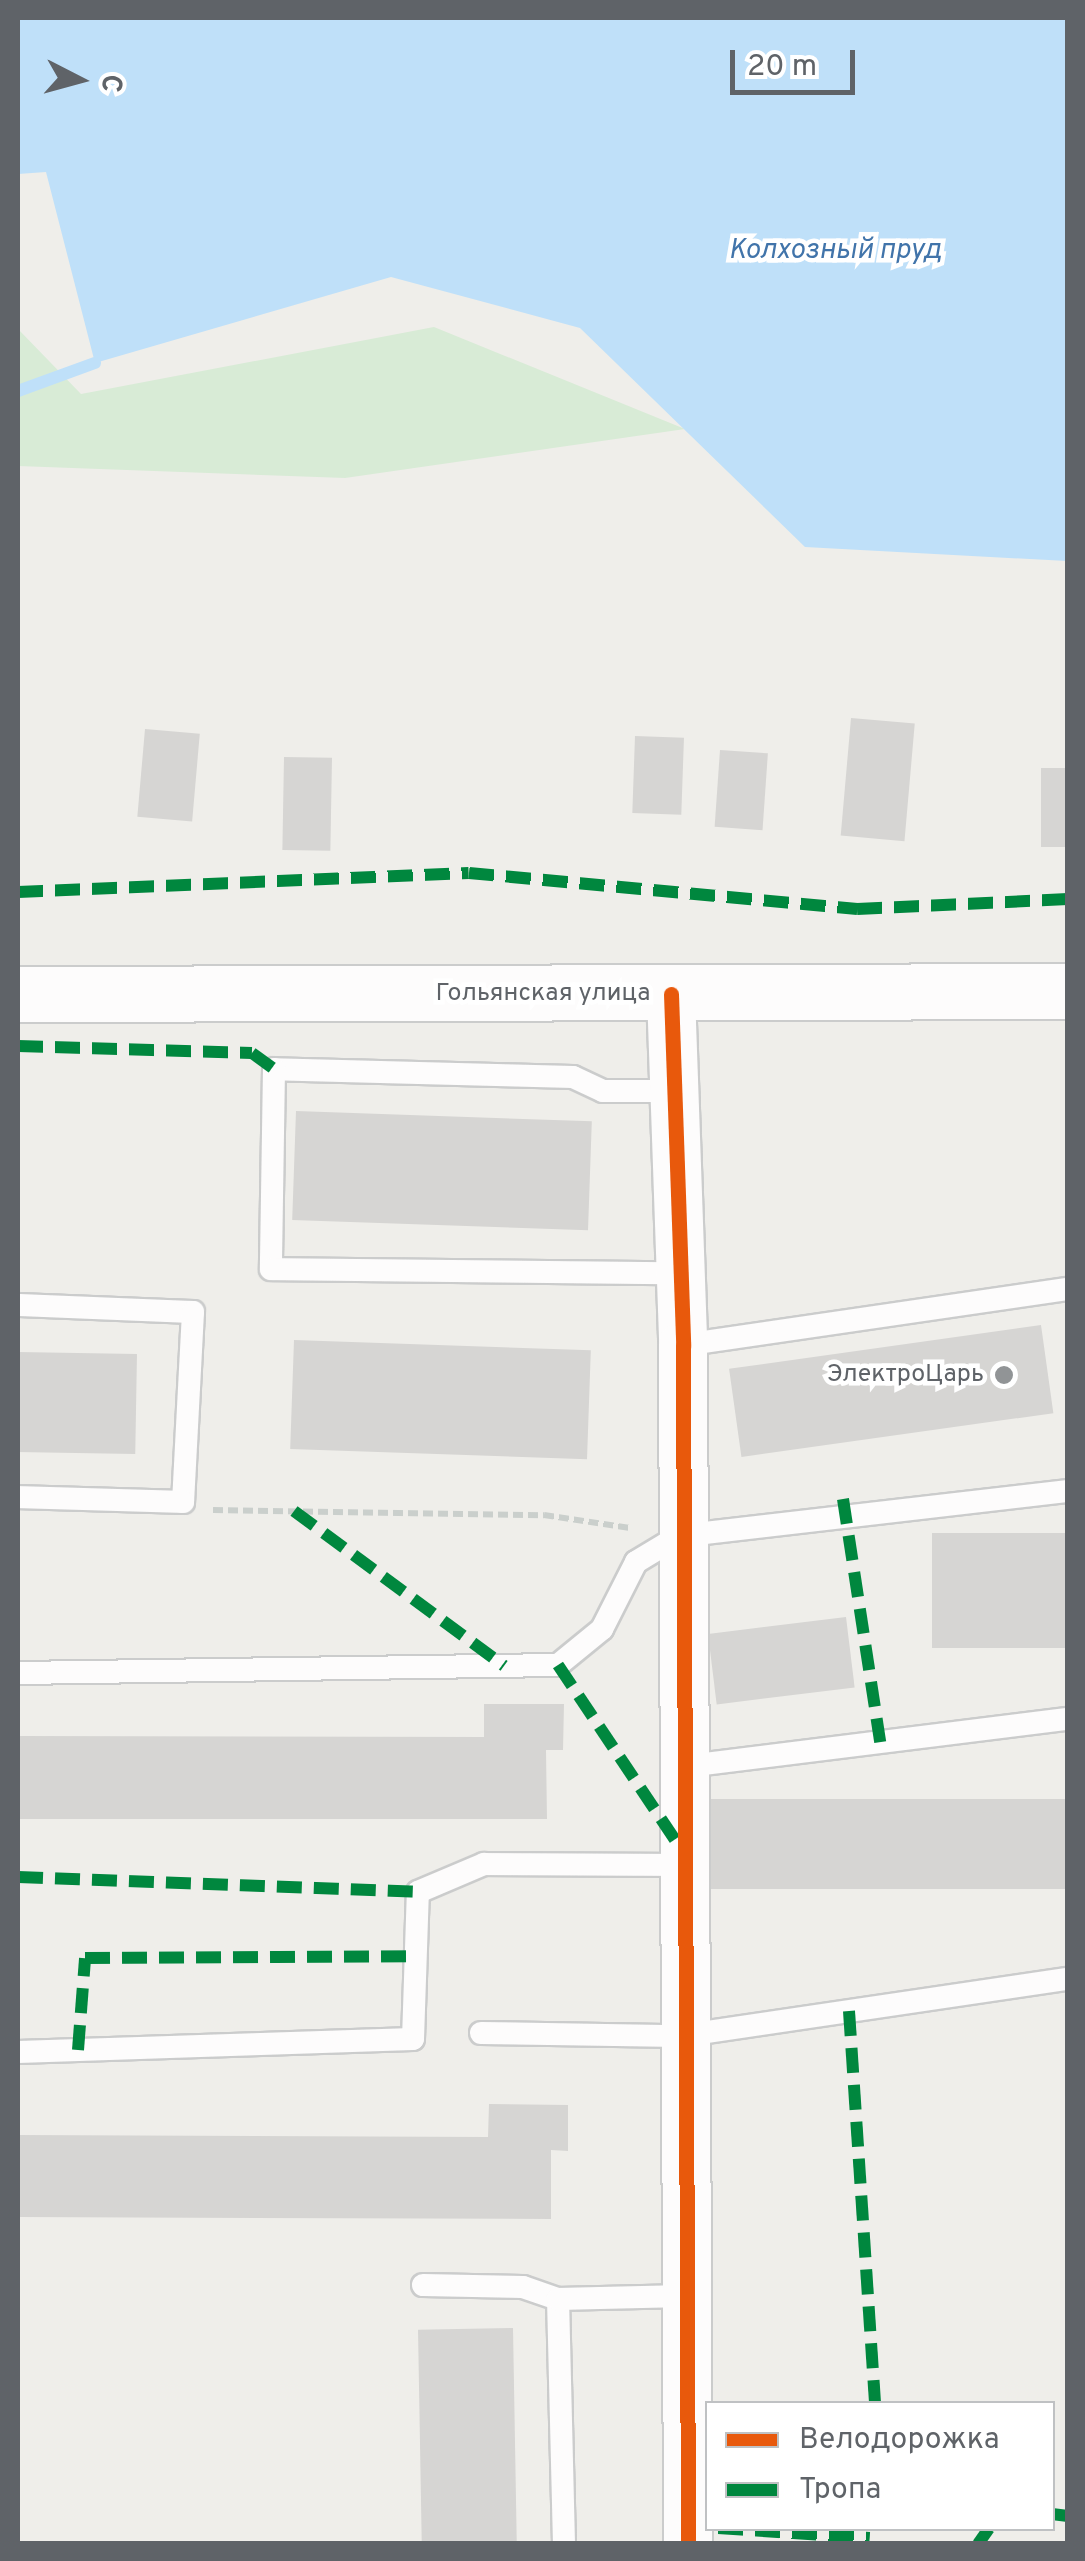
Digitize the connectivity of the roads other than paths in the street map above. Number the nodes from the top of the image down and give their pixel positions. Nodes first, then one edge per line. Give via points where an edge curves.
1 (1068, 991) edge
2 (18, 994) edge
3 (670, 994) junction
4 (674, 1091) junction
5 (681, 1274) junction
6 (1068, 1288) edge
7 (18, 1305) edge
8 (683, 1345) junction
9 (1068, 1491) edge
10 (18, 1497) edge
11 (678, 1536) junction
12 (18, 1672) edge
13 (1068, 1719) edge
14 (680, 1767) junction
15 (679, 1865) junction
16 (1068, 1980) edge
17 (481, 2034) dead end
18 (680, 2036) junction
19 (18, 2052) edge
20 (424, 2285) dead end
21 (684, 2296) junction
22 (558, 2299) junction
23 (564, 2544) edge
24 (688, 2544) edge

1 - 3 main road, Гольянская улица
2 - 3 main road, Гольянская улица
3 - 4 street
4 - 5 street
4 - 5 lane via 602,1091 573,1078 274,1068 271,1269
5 - 8 street
6 - 8 lane
7 - 10 lane via 193,1312 183,1502
8 - 11 street
9 - 11 lane
11 - 12 lane via 636,1562 602,1628 558,1665
11 - 14 street
13 - 14 lane
14 - 15 street
15 - 18 street
15 - 19 lane via 484,1864 418,1892 413,2039
16 - 18 lane
17 - 18 lane
18 - 21 street
20 - 22 lane via 523,2287
21 - 22 lane
21 - 24 street
22 - 23 lane

